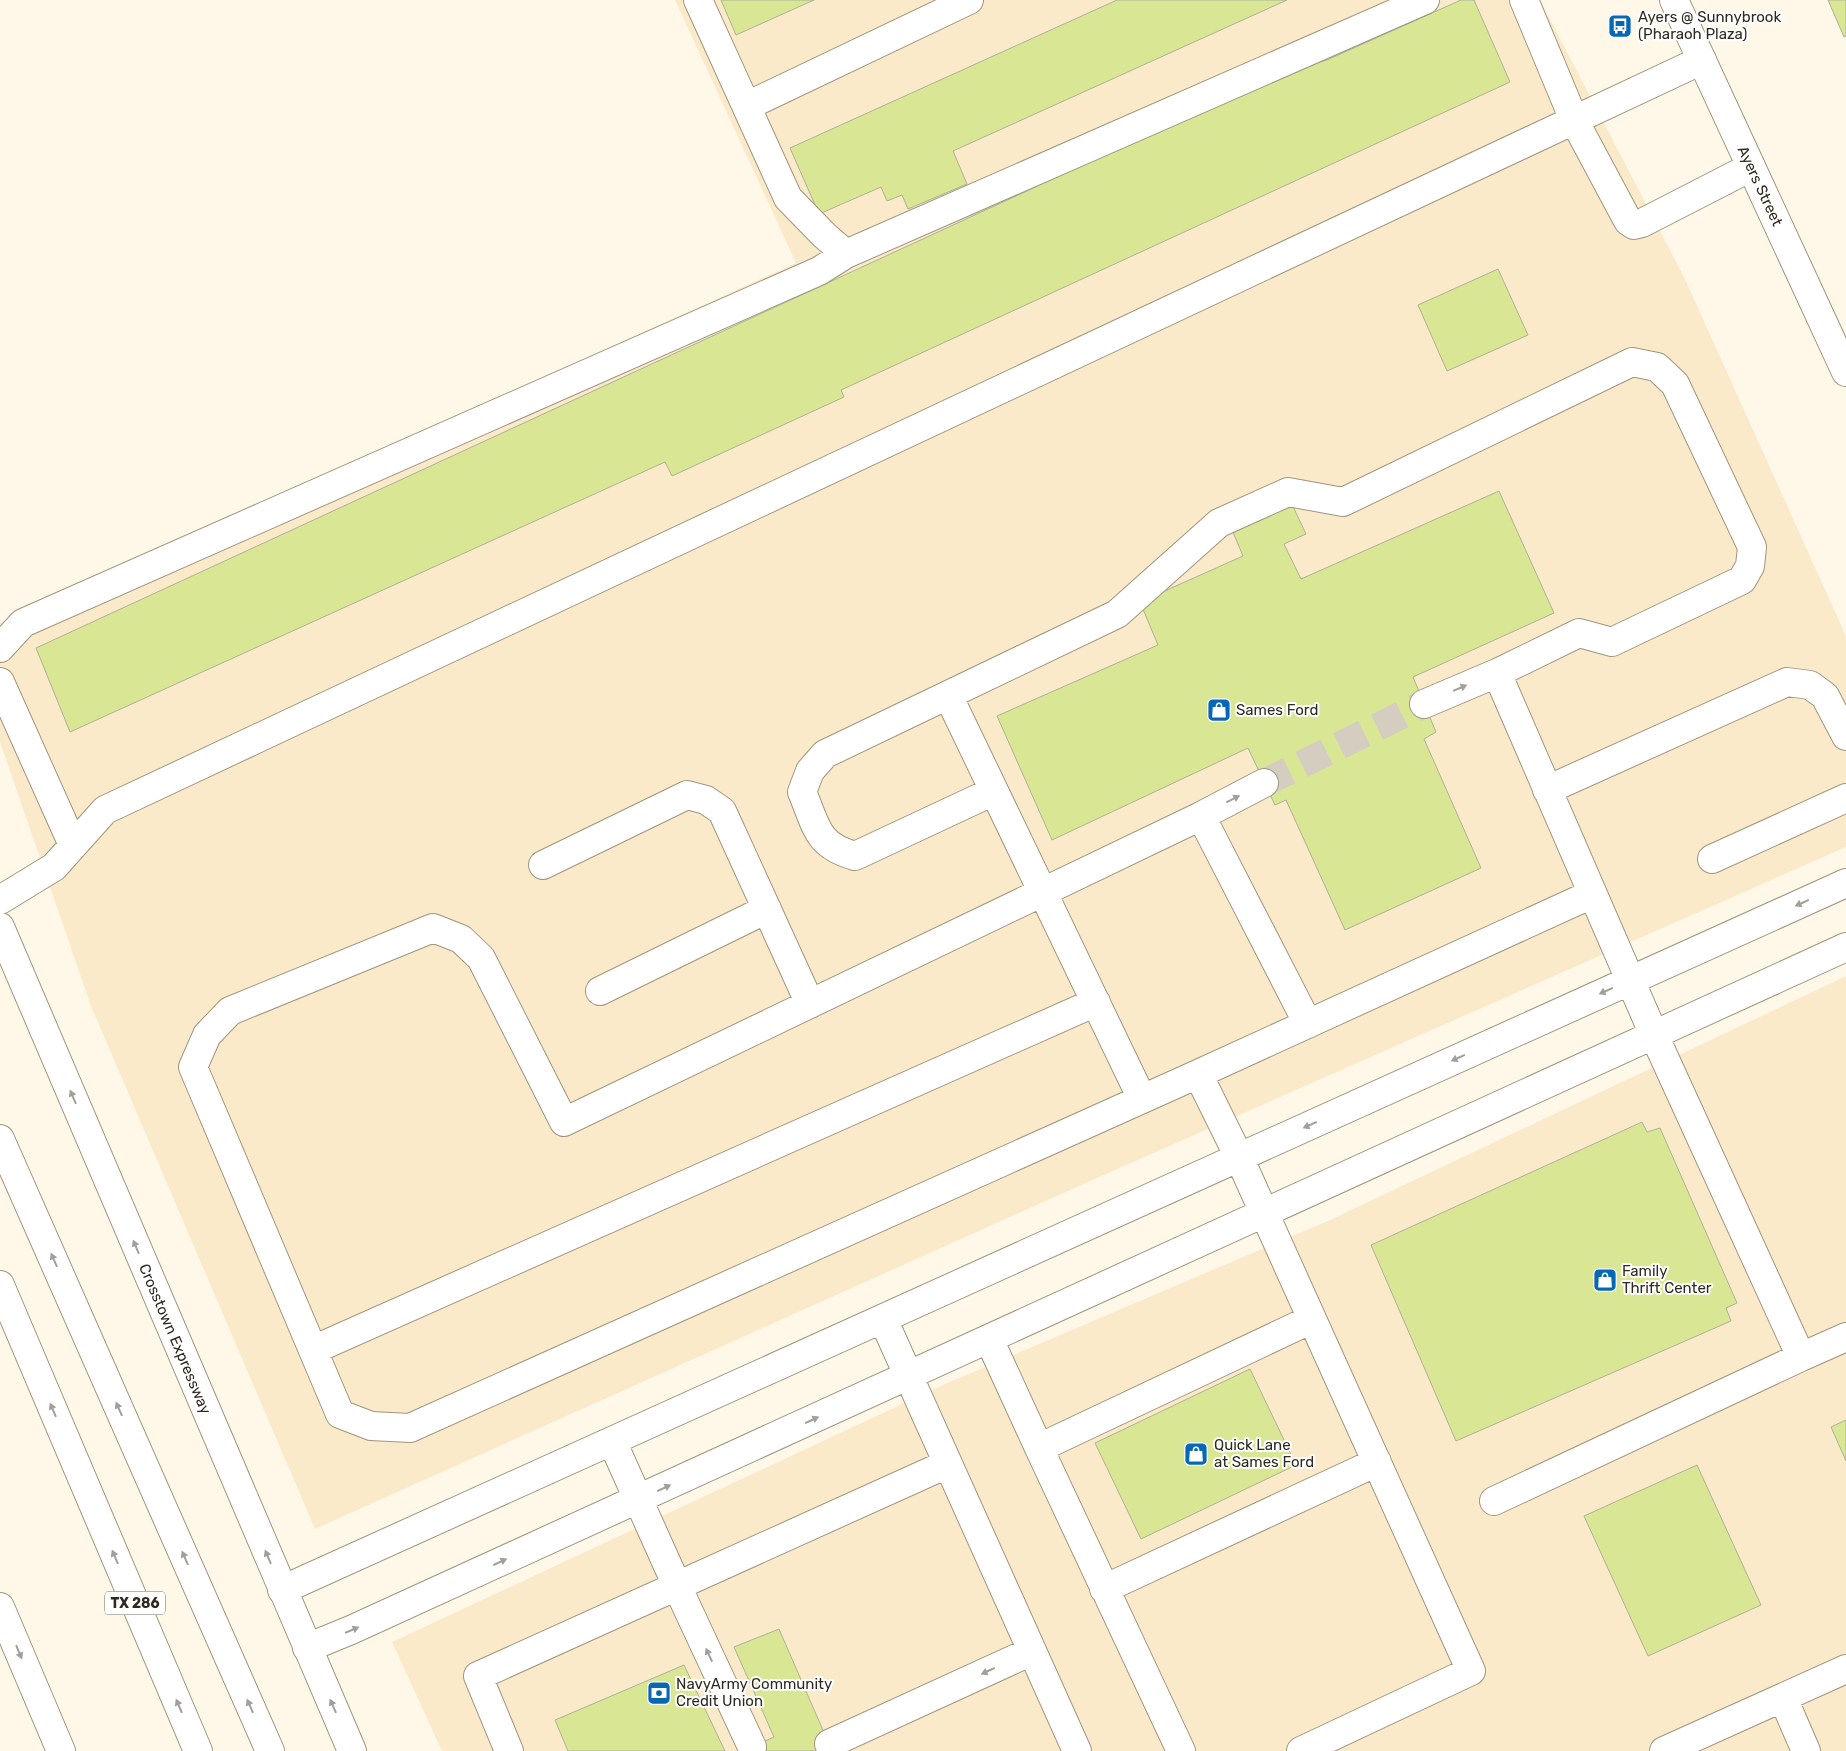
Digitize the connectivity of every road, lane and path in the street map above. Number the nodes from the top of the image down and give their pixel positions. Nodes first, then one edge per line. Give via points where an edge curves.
1 (698, 0) edge
2 (969, 0) edge
3 (1425, 0) edge
4 (1524, 0) edge
5 (1674, 0) edge
6 (1702, 60) junction
7 (747, 106) junction
8 (1574, 120) junction
9 (1751, 166) junction
10 (846, 254) junction
11 (1846, 372) edge
12 (0, 648) edge
13 (1497, 673) junction
14 (0, 682) edge
15 (948, 695) junction
16 (1424, 704) tunnel mouth
17 (1846, 736) edge
18 (1264, 783) tunnel mouth
19 (1547, 790) junction
20 (994, 791) junction
21 (1846, 798) edge
22 (1201, 816) junction
23 (73, 845) junction
24 (1712, 859) dead end
25 (543, 865) dead end
26 (1846, 883) edge
27 (1043, 892) junction
28 (1592, 894) junction
29 (0, 900) edge
30 (767, 909) junction
31 (0, 927) edge
32 (1846, 947) edge
33 (1630, 980) junction
34 (600, 991) dead end
35 (1096, 1002) junction
36 (810, 1004) junction
37 (1308, 1024) junction
38 (1654, 1035) junction
39 (1198, 1074) junction
40 (1142, 1100) junction
41 (0, 1139) edge
42 (1240, 1157) junction
43 (1264, 1213) junction
44 (0, 1285) edge
45 (1312, 1318) junction
46 (883, 1319) junction
47 (1846, 1337) edge
48 (989, 1339) junction
49 (313, 1350) junction
50 (1801, 1357) junction
51 (909, 1376) junction
52 (612, 1441) junction
53 (1039, 1448) junction
54 (1377, 1462) junction
55 (947, 1464) junction
56 (638, 1499) junction
57 (1494, 1501) dead end
58 (677, 1586) junction
59 (1104, 1589) junction
60 (282, 1590) junction
61 (0, 1607) edge
62 (307, 1648) junction
63 (1032, 1651) junction
64 (1846, 1669) edge
65 (1783, 1698) junction
66 (829, 1744) dead end
67 (752, 1747) dead end
68 (60, 1751) edge
69 (198, 1751) edge
70 (270, 1751) edge
71 (352, 1751) edge
72 (509, 1751) edge
73 (1077, 1751) edge
74 (1181, 1751) edge
75 (1301, 1751) edge
76 (1664, 1751) edge
77 (1806, 1751) edge

1 - 7 main road
2 - 7 main road
3 - 10 main road
4 - 8 main road
5 - 6 main road, Ayers Street
6 - 8 main road
6 - 9 main road, Ayers Street
7 - 10 main road via 788,198
8 - 9 main road via 1628,221 1634,225 1642,224
8 - 23 main road via 105,810
9 - 11 main road, Ayers Street
10 - 12 main road via 819,271 23,623
13 - 15 main road via 1578,633 1612,642 1742,580 1750,566 1752,547 1675,384 1658,367 1632,362 1343,502 1288,492 1219,523 1117,614
16 -> 13 main road
13 - 19 main road
14 - 23 main road
15 - 20 main road
15 - 20 main road via 825,754 810,771 802,792 823,840 837,851 855,856
17 - 19 main road via 1825,696 1810,685 1787,682
22 -> 18 main road
19 - 28 main road
20 - 27 main road
21 - 24 main road
22 - 27 main road
22 - 37 main road
23 - 29 main road via 54,867
25 - 30 main road via 687,795 706,800 722,811
26 -> 33 main road
27 - 35 main road
27 - 36 main road
28 - 33 main road
28 - 37 main road
30 - 34 main road
30 - 36 main road
60 -> 31 main road, Crosstown Expressway
32 - 38 main road
33 - 38 main road
33 -> 42 main road
35 - 40 main road
35 - 49 main road
36 - 49 main road via 564,1122 481,958 461,939 433,928 230,1012 207,1035 193,1067
37 - 39 main road
38 - 43 main road
38 - 50 main road
39 - 40 main road
39 - 42 main road
40 - 49 main road via 410,1428 371,1426 340,1414
70 -> 41 main road
42 - 43 main road
42 - 46 main road
43 - 45 main road
43 - 48 main road
69 -> 44 main road, TX 286
45 - 53 main road
45 - 54 main road
46 - 51 main road
46 - 52 main road
47 - 50 main road
48 - 51 main road
48 - 53 main road
50 - 57 main road
51 - 55 main road
56 -> 51 main road
52 - 56 main road
52 - 60 main road
53 - 59 main road
54 - 59 main road
54 - 75 main road via 1471,1671
55 - 58 main road
55 - 63 main road
56 - 58 main road
62 -> 56 main road
67 -> 58 main road
58 - 72 main road via 478,1676
59 - 74 main road
60 - 62 main road, Crosstown Expressway
61 -> 68 main road
71 -> 62 main road, Crosstown Expressway
63 -> 66 main road
63 - 73 main road
64 - 65 main road
65 - 76 main road
65 - 77 main road

